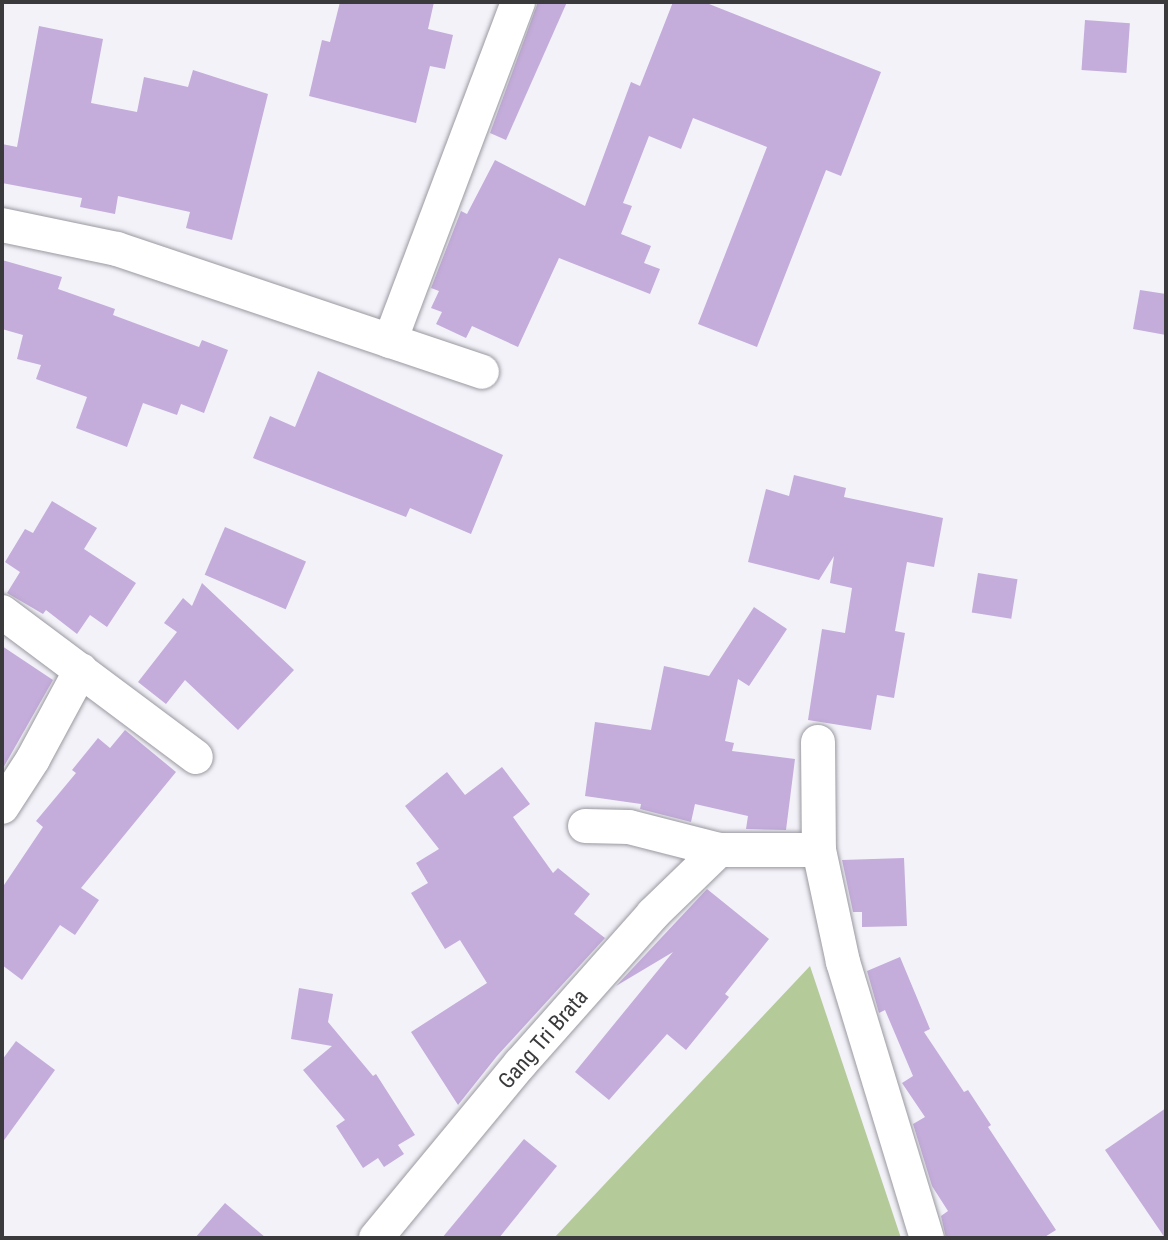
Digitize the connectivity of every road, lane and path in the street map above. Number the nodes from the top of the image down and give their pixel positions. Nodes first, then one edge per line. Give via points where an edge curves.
1 (518, 2) edge
2 (2, 225) edge
3 (390, 341) junction
4 (482, 372) dead end
5 (2, 612) edge
6 (81, 670) junction
7 (818, 742) dead end
8 (196, 757) dead end
9 (2, 807) edge
10 (585, 826) dead end
11 (719, 850) junction
12 (819, 850) junction
13 (376, 1238) edge
14 (927, 1238) edge

1 - 3 street
2 - 3 street via 117,249
3 - 4 street
5 - 6 street
6 - 8 street
6 - 9 street
7 - 12 street
10 - 11 street via 629,827
11 - 12 street
11 - 13 street, Gang Tri Brata via 653,914 530,1052
12 - 14 street via 843,962

